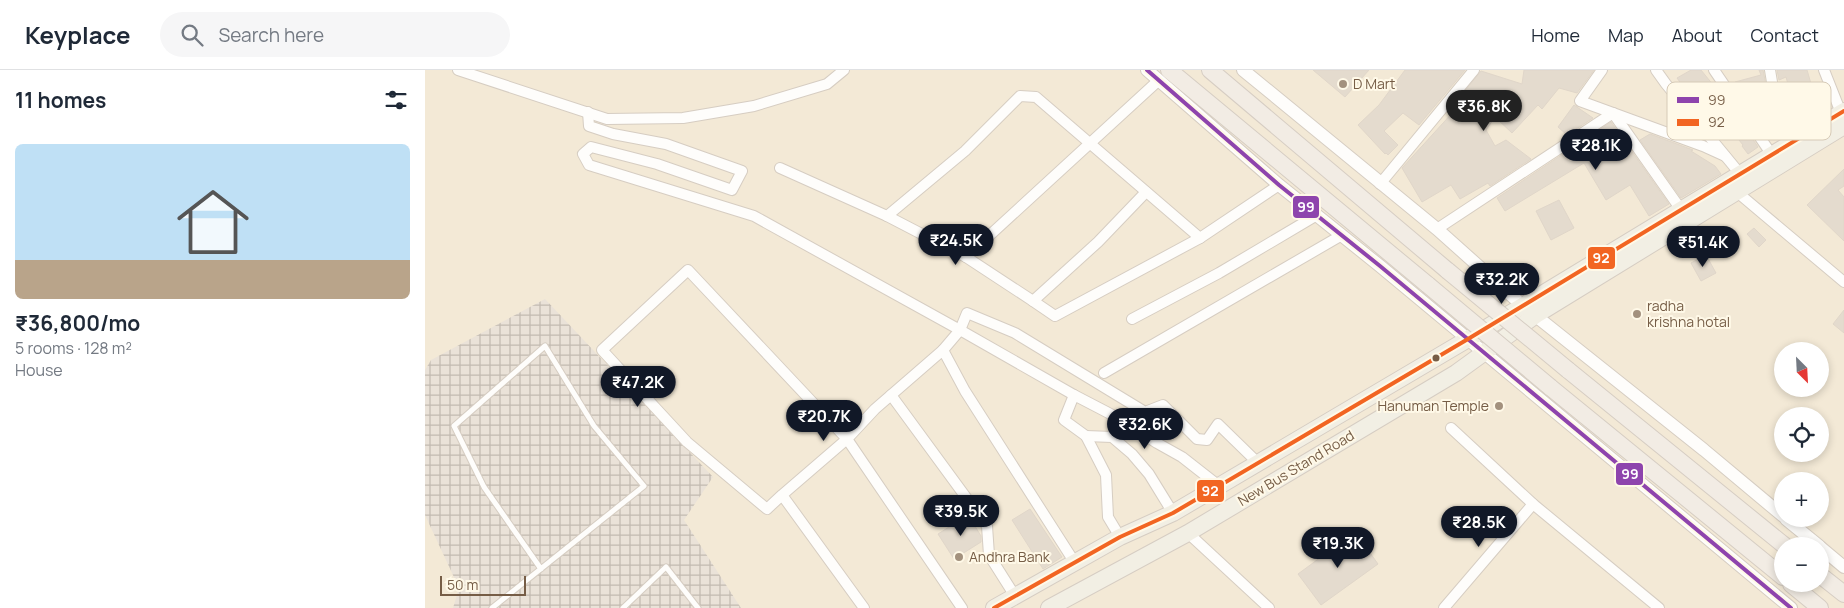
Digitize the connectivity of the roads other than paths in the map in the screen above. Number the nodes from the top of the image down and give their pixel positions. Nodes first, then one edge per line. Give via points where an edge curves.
1 (458, 70) edge
2 (844, 70) edge
3 (1147, 70) edge
4 (1210, 70) edge
5 (1243, 70) edge
6 (1474, 70) edge
7 (1602, 70) edge
8 (1656, 70) edge
9 (1714, 70) edge
10 (1824, 70) edge
11 (1164, 75) edge
12 (1722, 82) edge
13 (1829, 82) edge
14 (1667, 84) edge
15 (1831, 87) edge
16 (588, 112) junction
17 (1613, 113) junction
18 (1843, 117) edge
19 (1831, 123) edge
20 (1831, 125) edge
21 (1667, 133) edge
22 (1687, 140) edge
23 (1712, 140) edge
24 (1762, 140) edge
25 (1810, 140) edge
26 (1795, 141) edge
27 (1090, 142) junction
28 (1772, 155) junction
29 (1725, 156) junction
30 (780, 168) dead end
31 (1741, 175) junction
32 (1381, 184) junction
33 (1279, 185) junction
34 (1146, 192) junction
35 (1737, 192) junction
36 (1682, 211) junction
37 (1317, 215) junction
38 (887, 216) junction
39 (1437, 229) junction
40 (1342, 235) junction
41 (1200, 238) junction
42 (966, 257) junction
43 (1844, 282) edge
44 (1033, 301) junction
45 (1523, 305) junction
46 (1536, 315) junction
47 (1132, 319) dead end
48 (960, 330) junction
49 (1469, 339) junction
50 (943, 350) junction
51 (1484, 353) junction
52 (1104, 373) dead end
53 (891, 395) junction
54 (1074, 395) junction
55 (1451, 428) dead end
56 (1086, 436) junction
57 (847, 439) junction
58 (1258, 463) junction
59 (1219, 486) junction
60 (782, 495) junction
61 (1533, 504) junction
62 (1774, 508) edge
63 (1173, 513) junction
64 (1796, 527) edge
65 (1188, 533) junction
66 (1120, 537) junction
67 (1774, 537) edge
68 (1809, 537) edge
69 (1829, 554) edge
70 (1075, 563) junction
71 (1844, 567) edge
72 (541, 569) junction
73 (1774, 570) edge
74 (1829, 582) edge
75 (1801, 592) edge
76 (1844, 594) edge
77 (1015, 596) junction
78 (492, 608) edge
79 (623, 608) edge
80 (698, 608) edge
81 (864, 608) edge
82 (962, 608) edge
83 (994, 608) edge
84 (1049, 608) edge
85 (1269, 608) edge
86 (1444, 608) edge
87 (1659, 608) edge
88 (1791, 608) edge
89 (1821, 608) edge

1 - 16 street
2 - 16 street via 827,84 754,106 683,118 607,119
3 - 11 street
4 - 67 highway, bridge via 1448,271
5 - 32 street
6 - 32 street
7 - 17 street via 1580,101
8 - 14 street
9 - 12 street
10 - 13 street
11 - 27 street
11 - 33 street
11 - 73 highway, bridge via 1427,285
15 - 18 street
16 - 48 street via 589,126 666,144 741,171 731,190 657,164 591,147 583,154 589,165 754,216
17 - 21 street
17 - 36 street
17 - 39 street
18 - 19 main road, New Bus Stand Road
18 - 20 main road, New Bus Stand Road
22 - 29 street
23 - 29 street
24 - 28 street
25 - 35 main road, New Bus Stand Road
26 - 28 main road, New Bus Stand Road
27 - 34 street
27 - 38 street via 1036,97 1021,96 965,151
27 - 42 street
28 - 31 main road, New Bus Stand Road
29 - 31 street
30 - 38 street
31 - 36 main road, New Bus Stand Road
32 - 39 street
33 - 37 street
33 - 41 street
34 - 41 street
34 - 44 street via 1098,242
35 - 43 street
35 - 46 main road, New Bus Stand Road
36 - 45 main road, New Bus Stand Road
37 - 40 street
37 - 47 street via 1219,273
38 - 42 street
39 - 45 street
40 - 49 street
40 - 52 street
41 - 44 street via 1055,316
42 - 44 street
45 - 46 street
45 - 49 main road, New Bus Stand Road
46 - 51 main road, New Bus Stand Road
46 - 62 street
48 - 50 street
48 - 54 street
48 - 58 street via 967,313 1015,333 1145,412 1163,405 1197,439 1207,440 1218,424
49 - 51 street
49 - 58 main road, New Bus Stand Road
50 - 53 street
50 - 70 street via 965,391
51 - 65 main road, New Bus Stand Road via 1456,373
51 - 88 street
53 - 57 street
53 - 77 street via 987,526 989,555
54 - 56 street via 1064,420
54 - 59 street via 1182,457
55 - 61 street
56 - 63 street via 1112,437 1132,454 1149,474
56 - 66 street via 1105,475 1108,517
57 - 60 street
57 - 60 street via 688,270 602,350 687,442 767,509
57 - 82 street
58 - 59 main road, New Bus Stand Road
59 - 63 main road, New Bus Stand Road
60 - 81 street
61 - 86 street
61 - 87 street
63 - 66 main road, New Bus Stand Road
64 - 68 street
65 - 84 main road, New Bus Stand Road
65 - 85 street
66 - 70 main road, New Bus Stand Road
69 - 71 street
70 - 77 main road, New Bus Stand Road
72 - 72 lane via 644,486 593,426 545,346 454,426 484,487
72 - 78 lane
74 - 76 highway
75 - 89 highway
77 - 83 main road, New Bus Stand Road
79 - 80 lane via 666,567

